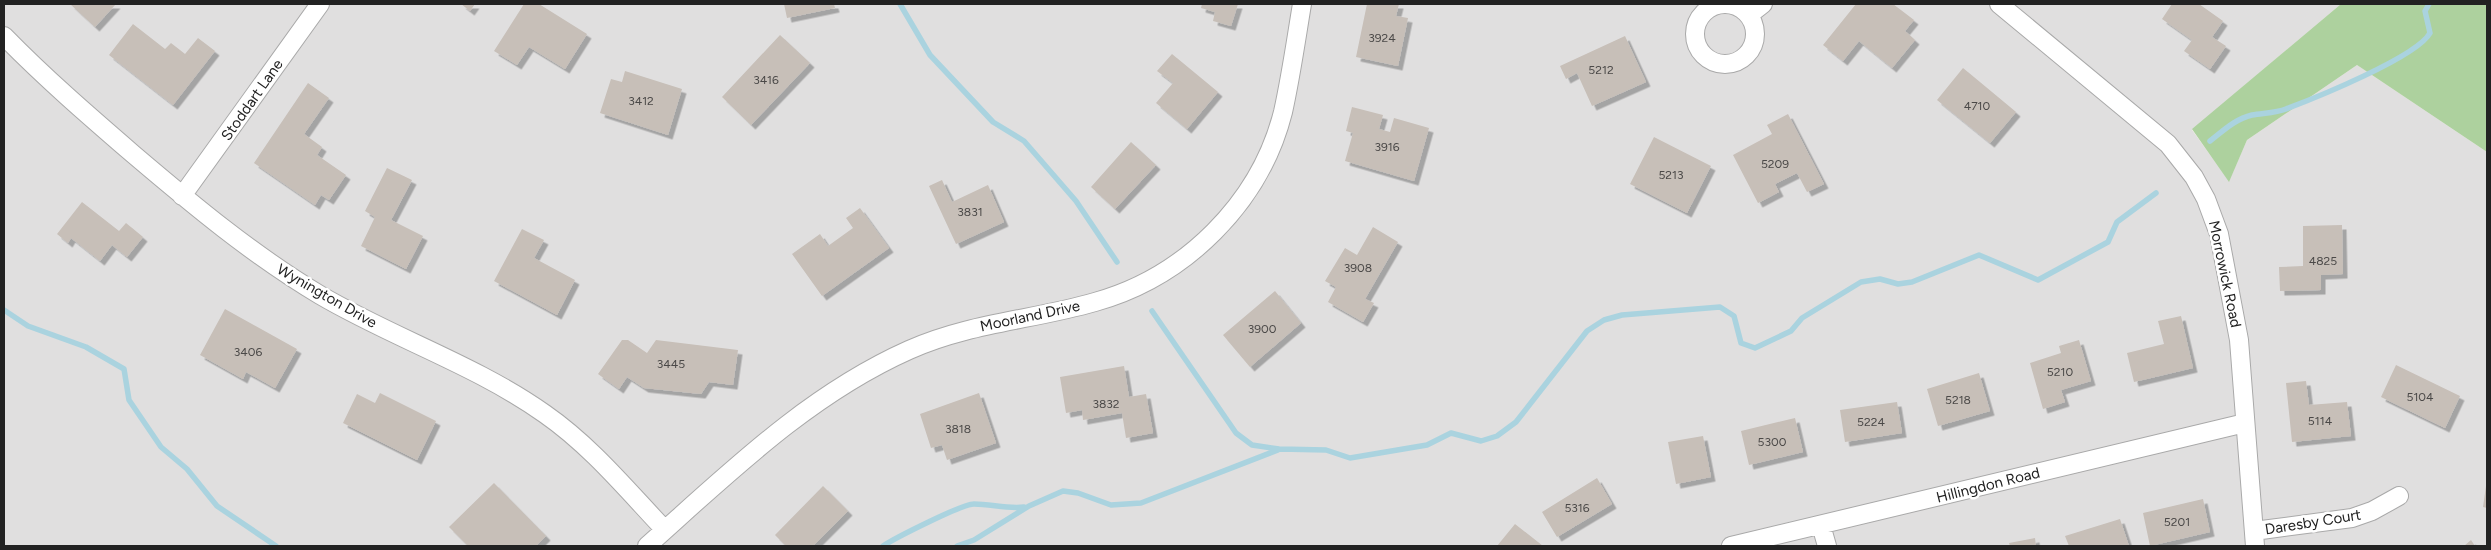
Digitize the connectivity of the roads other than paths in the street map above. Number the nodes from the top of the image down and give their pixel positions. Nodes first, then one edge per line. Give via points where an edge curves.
1 (320, 4) edge
2 (1302, 4) edge
3 (1763, 4) edge
4 (1999, 4) edge
5 (1749, 15) dead end
6 (4, 36) edge
7 (182, 196) junction
8 (2245, 422) junction
9 (2399, 496) dead end
10 (1822, 525) junction
11 (665, 530) junction
12 (2254, 539) edge
13 (647, 546) edge
14 (1731, 546) edge
15 (1827, 546) edge

1 - 7 street, Stoddart Lane
2 - 11 street, Moorland Drive via 1282,113 1270,149 1242,198 1220,227 1193,252 1162,274 1096,302 968,329 911,349 872,368 836,388 785,425
3 - 5 street
4 - 8 street, Morrowick Road via 2168,144 2194,177 2214,218 2225,259 2239,340
6 - 7 street, Wynington Drive via 43,77
7 - 11 street, Wynington Drive via 258,255 320,295 514,394 546,415 592,453
8 - 10 street, Hillingdon Road
8 - 12 street, Morrowick Road
9 - 12 street, Daresby Court via 2352,518
10 - 14 street, Hillingdon Road
10 - 15 street
11 - 13 street, Moorland Drive

